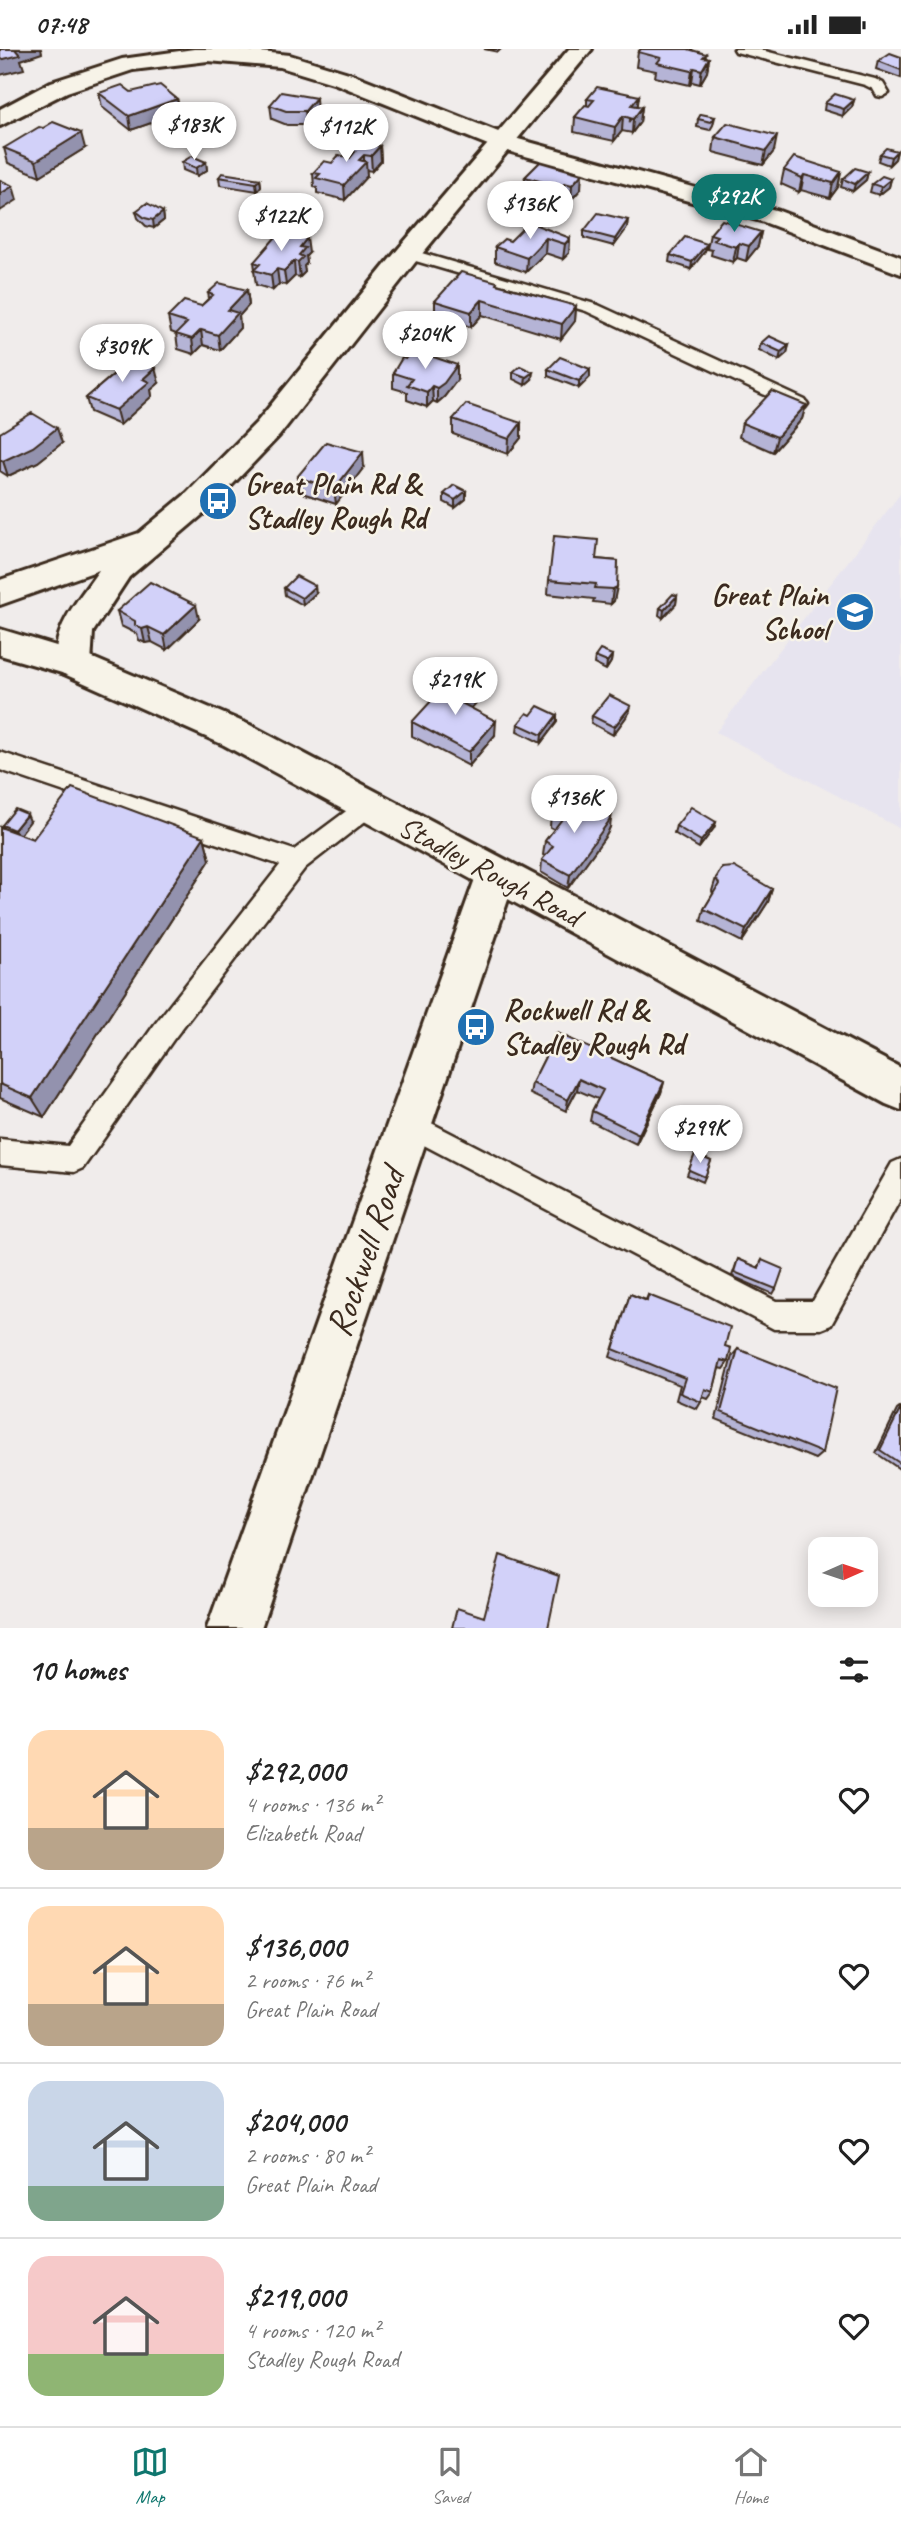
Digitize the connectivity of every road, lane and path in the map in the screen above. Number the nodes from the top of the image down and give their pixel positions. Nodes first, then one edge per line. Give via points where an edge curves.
1 (581, 49) edge
2 (741, 49) edge
3 (882, 93) dead end
4 (0, 119) edge
5 (502, 142) junction
6 (408, 254) junction
7 (901, 266) edge
8 (802, 405) edge
9 (149, 539) junction
10 (0, 593) edge
11 (0, 642) edge
12 (74, 664) junction
13 (0, 761) edge
14 (369, 807) junction
15 (296, 861) junction
16 (496, 876) junction
17 (901, 1090) edge
18 (411, 1124) junction
19 (0, 1152) edge
20 (901, 1172) edge
21 (234, 1628) edge

1 - 5 street
2 - 3 lane via 870,82
4 - 5 street via 59,87 130,64 208,54 311,67
5 - 6 street
5 - 7 street via 770,216
6 - 8 lane via 592,308
6 - 9 street via 268,429 198,501
9 - 10 street
9 - 12 street via 117,569 76,631
11 - 12 street, Stadley Rough Road
12 - 14 street, Stadley Rough Road via 237,735
13 - 15 lane
14 - 15 lane
14 - 16 street, Stadley Rough Road
15 - 19 lane via 164,1032 74,1159
16 - 17 street, Stadley Rough Road
16 - 18 street, Rockwell Road
18 - 20 lane via 774,1315 821,1315
18 - 21 street, Rockwell Road

